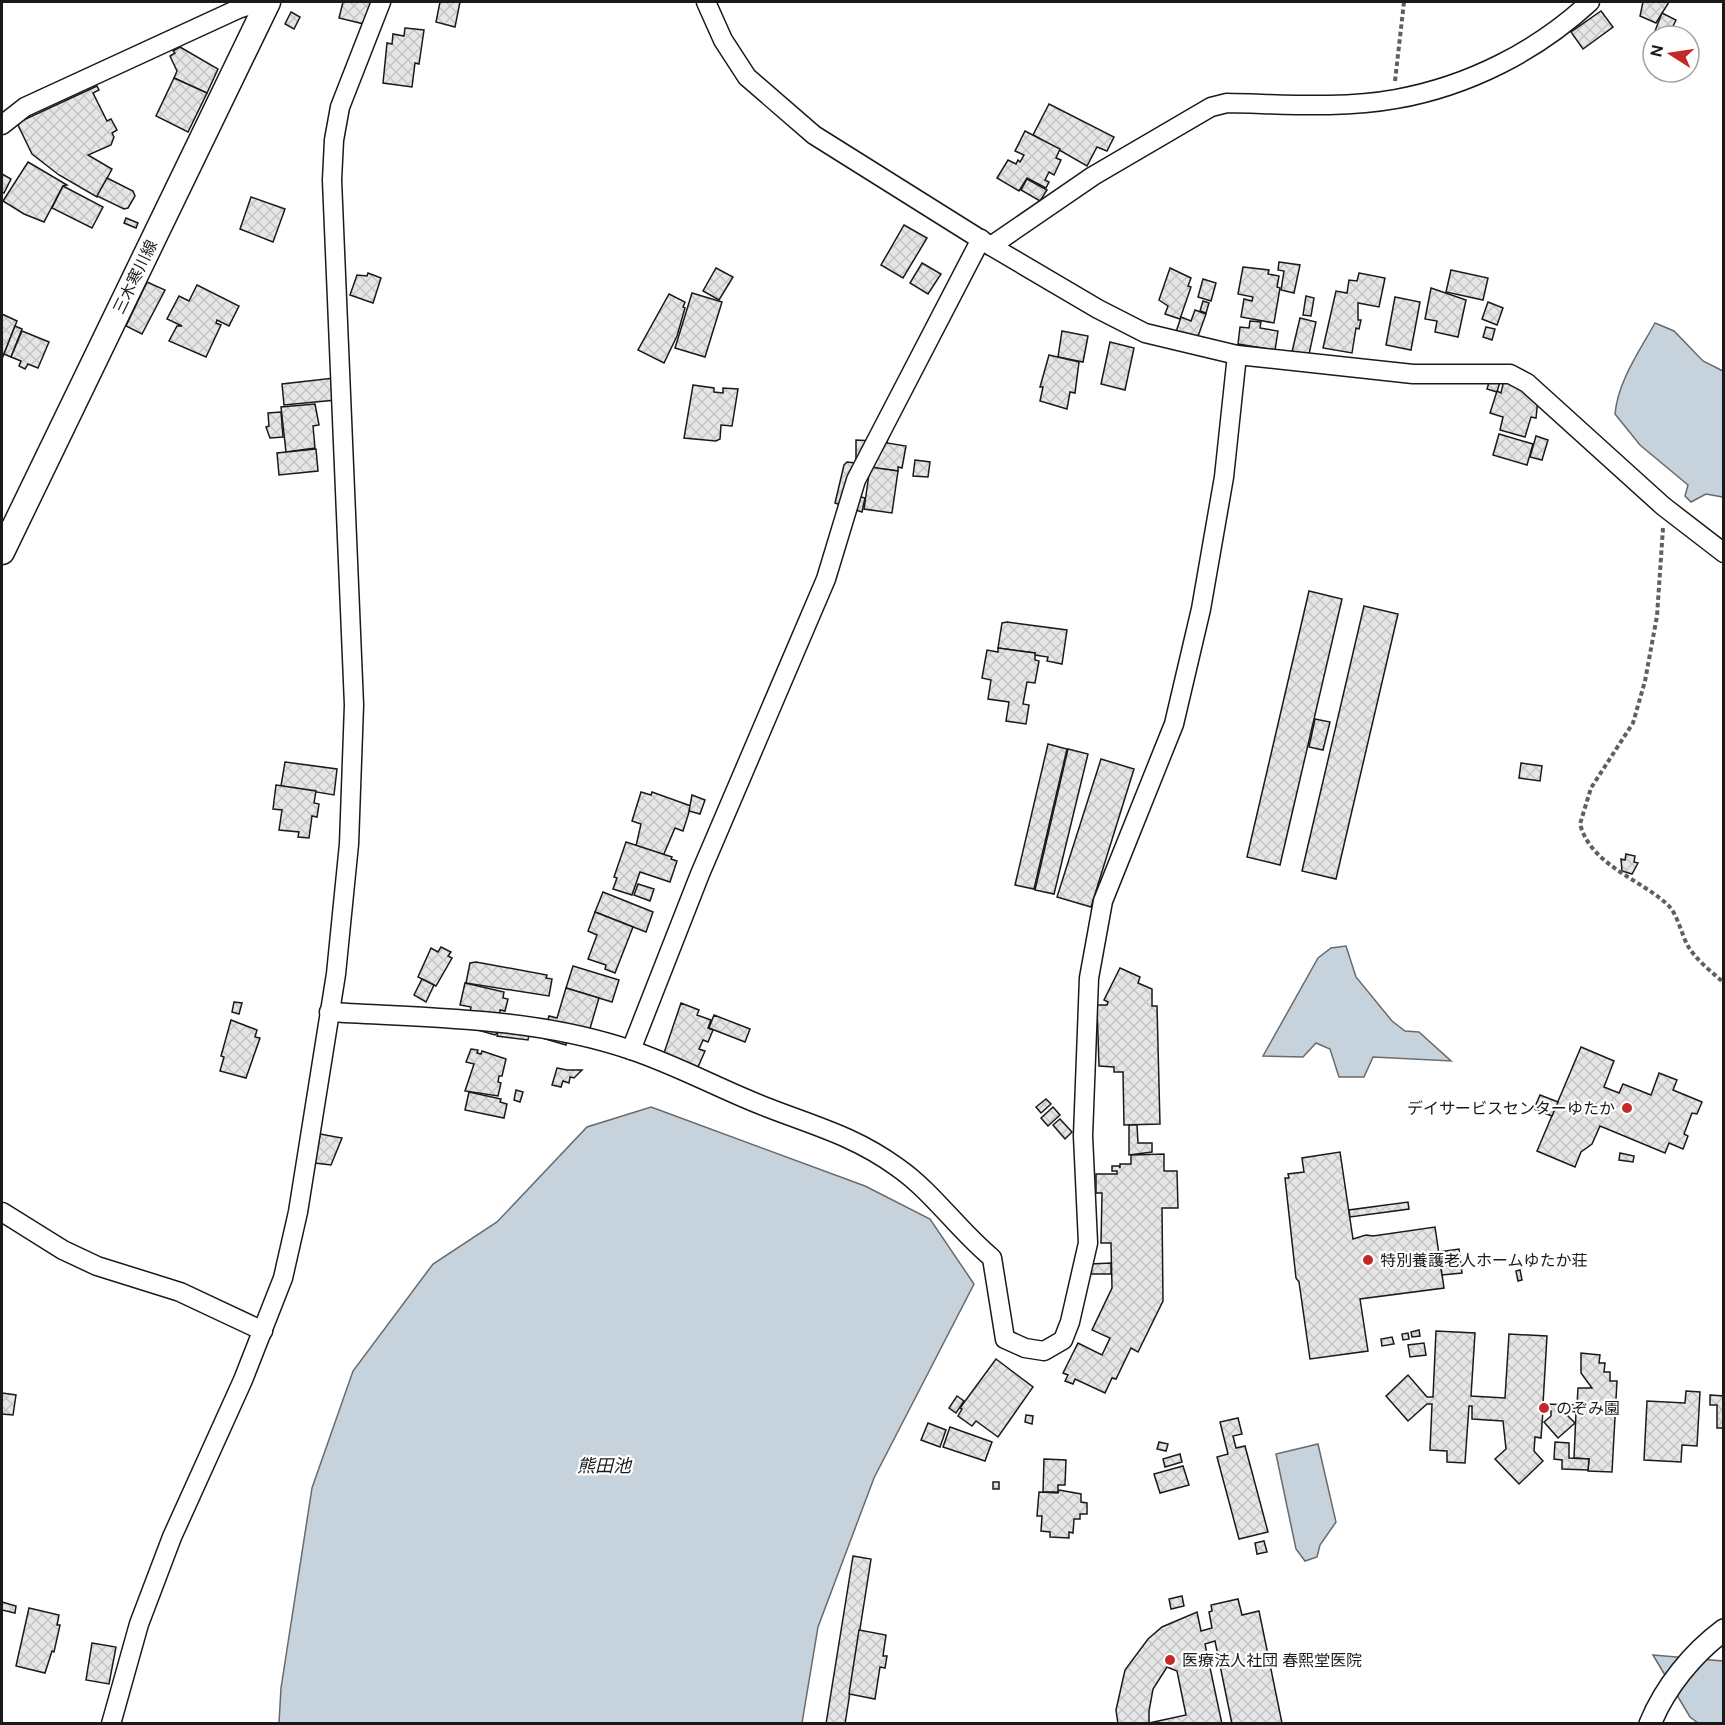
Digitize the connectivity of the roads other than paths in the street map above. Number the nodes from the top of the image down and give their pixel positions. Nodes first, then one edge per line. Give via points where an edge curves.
1 (381, 2) edge
2 (706, 2) edge
3 (1590, 2) edge
4 (267, 3) edge
5 (2, 125) edge
6 (986, 243) junction
7 (1237, 355) junction
8 (2, 552) edge
9 (1724, 553) edge
10 (329, 1012) junction
11 (631, 1050) junction
12 (2, 1212) edge
13 (263, 1331) junction
14 (1724, 1630) edge
15 (111, 1724) edge
16 (1650, 1724) edge

1 - 10 street via 340,107 334,140 332,180 354,705 349,844
2 - 6 street via 723,40 747,77 814,135
3 - 6 street via 1560,29 1501,65 1396,100 1326,105 1227,103 1211,107
4 - 5 street via 238,9 25,107
4 - 8 main road, 三木寒川線
6 - 7 street via 1145,333
6 - 11 street via 856,480 826,579 700,874
7 - 9 street via 1413,374 1510,374 1527,383 1663,506
7 - 11 street via 1224,477 1201,609 1174,724 1103,901 1091,967 1083,1136 1088,1243 1063,1340 1044,1351 1005,1339 992,1258 898,1167 854,1138 764,1106
10 - 11 street via 548,1029
10 - 13 street via 298,1212 283,1278
12 - 13 street via 97,1266 180,1292
13 - 15 street via 172,1537 118,1689
14 - 16 street via 1698,1650

